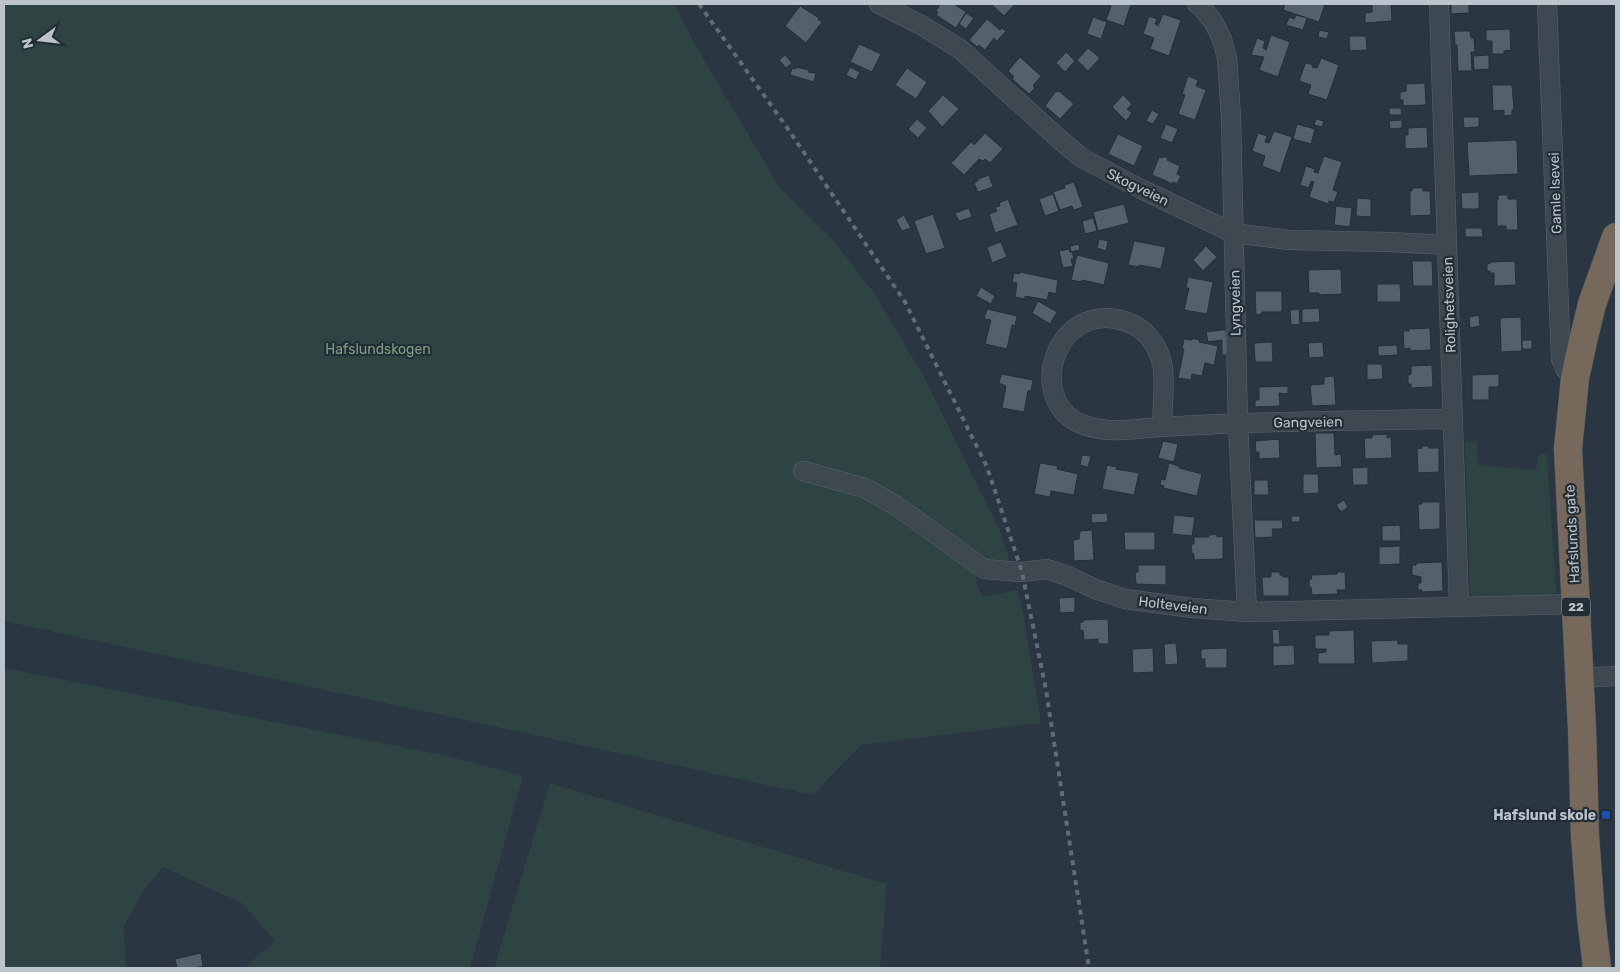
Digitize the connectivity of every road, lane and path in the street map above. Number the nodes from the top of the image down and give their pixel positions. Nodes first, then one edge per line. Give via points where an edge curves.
1 (879, 4) edge
2 (1197, 4) edge
3 (1439, 4) edge
4 (1547, 4) edge
5 (1234, 233) junction
6 (1616, 237) edge
7 (1447, 245) junction
8 (1568, 369) junction
9 (1453, 419) junction
10 (1238, 424) junction
11 (1162, 427) junction
12 (803, 472) dead end
13 (1576, 604) junction
14 (1459, 606) junction
15 (1247, 612) junction
16 (1616, 676) edge
17 (1579, 678) junction
18 (1585, 836) junction
19 (1579, 968) edge
20 (1597, 968) edge

1 - 5 street, Skogveien via 960,49 1082,158
2 - 5 street, Lyngveien via 1214,23 1227,58
3 - 7 street, Rolighetsveien
4 - 8 street, Gamle Isevei
5 - 7 street, Skogveien via 1289,240
5 - 10 street, Lyngveien
6 - 8 highway, Hafslunds gate / 22
7 - 9 street, Rolighetsveien
8 - 13 highway, Hafslunds gate / 22 via 1568,449
9 - 10 street, Gangveien
9 - 14 street, Rolighetsveien
10 - 11 street, Gangveien
10 - 15 street, Lyngveien
11 - 11 street, Gangveien via 1104,430 1082,424 1065,413 1055,397 1052,376 1060,343 1070,332 1085,322 1112,318 1137,326 1148,335 1162,364
12 - 15 street, Holteveien via 865,488 898,507 984,569 1022,572 1047,569 1125,599
13 - 14 street, Holteveien
13 - 17 highway, Hafslunds gate / 22
14 - 15 street, Holteveien
16 - 17 street
17 - 18 highway, Hafslunds gate / 22
18 - 19 highway, Hafslunds gate / 22
18 - 20 highway, Hafslunds gate / 22

